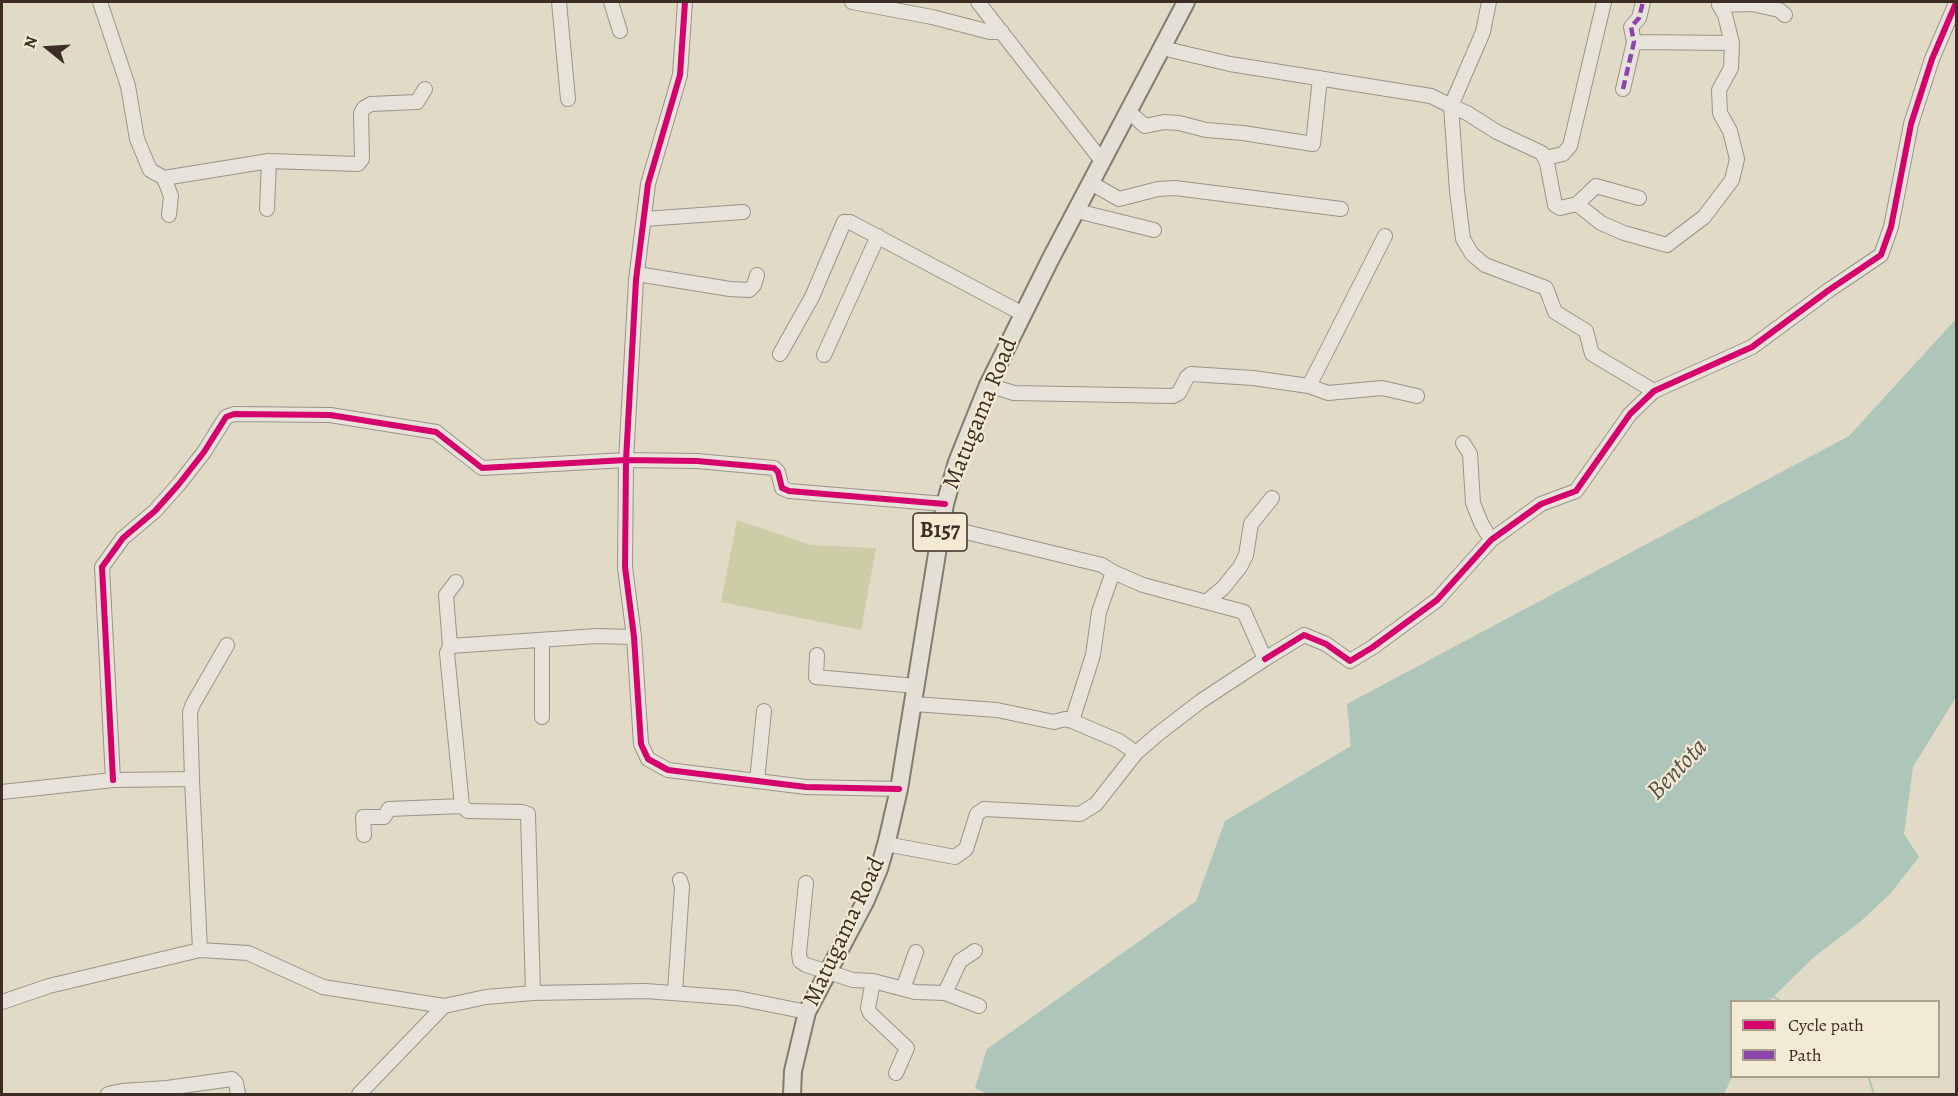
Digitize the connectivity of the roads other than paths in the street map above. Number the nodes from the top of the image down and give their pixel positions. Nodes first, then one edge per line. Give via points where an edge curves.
1 (100, 2) edge
2 (559, 2) edge
3 (611, 2) edge
4 (685, 2) edge
5 (852, 2) edge
6 (978, 2) edge
7 (1186, 2) edge
8 (1489, 2) edge
9 (1604, 2) edge
10 (1643, 2) edge
11 (1956, 3) edge
12 (1785, 15) dead end
13 (620, 31) dead end
14 (1002, 32) junction
15 (1634, 42) junction
16 (1732, 43) junction
17 (1162, 48) junction
18 (1320, 78) junction
19 (425, 89) dead end
20 (1623, 89) dead end
21 (568, 99) dead end
22 (1451, 106) junction
23 (1129, 112) junction
24 (1545, 158) junction
25 (269, 161) junction
26 (1102, 162) junction
27 (165, 178) junction
28 (1091, 183) junction
29 (1639, 198) dead end
30 (1578, 204) junction
31 (267, 209) dead end
32 (1341, 209) dead end
33 (1077, 211) junction
34 (743, 212) dead end
35 (169, 215) dead end
36 (644, 219) junction
37 (1154, 230) dead end
38 (878, 236) junction
39 (1385, 236) dead end
40 (637, 274) junction
41 (757, 275) dead end
42 (1023, 314) junction
43 (780, 354) dead end
44 (824, 355) dead end
45 (988, 385) junction
46 (1309, 386) junction
47 (1654, 391) junction
48 (1417, 396) dead end
49 (1463, 443) dead end
50 (626, 460) junction
51 (1272, 498) dead end
52 (945, 504) junction
53 (941, 526) junction
54 (1491, 540) junction
55 (1113, 572) junction
56 (456, 582) dead end
57 (1206, 602) junction
58 (634, 637) junction
59 (542, 640) junction
60 (227, 645) dead end
61 (450, 646) junction
62 (817, 655) dead end
63 (1265, 659) junction
64 (916, 686) junction
65 (914, 704) junction
66 (764, 711) dead end
67 (542, 717) dead end
68 (1072, 721) junction
69 (1136, 753) junction
70 (192, 779) junction
71 (113, 780) junction
72 (758, 781) junction
73 (899, 789) junction
74 (2, 792) edge
75 (462, 806) junction
76 (364, 835) dead end
77 (886, 844) junction
78 (680, 880) dead end
79 (806, 883) dead end
80 (200, 950) junction
81 (916, 951) dead end
82 (975, 951) dead end
83 (827, 973) junction
84 (873, 981) junction
85 (903, 989) junction
86 (675, 992) junction
87 (533, 993) junction
88 (945, 993) junction
89 (2, 1002) edge
90 (444, 1006) junction
91 (979, 1006) dead end
92 (807, 1011) junction
93 (896, 1072) dead end
94 (108, 1095) edge
95 (238, 1095) edge
96 (359, 1095) edge
97 (792, 1095) edge

1 - 27 street via 128,86 137,139 150,170
2 - 21 street
3 - 13 street
4 - 36 street via 680,75 648,184
5 - 14 street
6 - 14 street
7 - 17 main road, Matugama Road / B157
8 - 22 street via 1482,32
9 - 24 street via 1570,146 1563,154
10 - 15 street via 1639,18 1630,27
11 - 47 street via 1911,124 1892,227 1881,255 1752,347
12 - 16 street via 1752,4 1719,5
14 - 26 street
15 - 16 street
15 - 20 street
16 - 30 street via 1731,68 1719,90 1720,113 1730,131 1737,159 1732,180 1704,217 1667,245 1601,223
17 - 18 street via 1230,64
17 - 23 main road, Matugama Road / B157
18 - 22 street via 1431,96
18 - 23 street via 1313,144 1179,123 1145,126
19 - 25 street via 417,102 371,104 364,108 362,159 358,164
22 - 24 street
22 - 47 street via 1463,239 1472,254 1485,265 1546,288 1555,312 1586,331 1592,354
23 - 26 main road, Matugama Road / B157
24 - 30 street via 1555,205 1564,209
25 - 27 street
25 - 31 street
26 - 28 main road, Matugama Road / B157
27 - 35 street via 171,196
28 - 32 street via 1119,199 1175,188
28 - 33 main road, Matugama Road / B157
29 - 30 street via 1596,186
33 - 37 street
33 - 42 main road, Matugama Road / B157
34 - 36 street
36 - 40 street
38 - 42 street
38 - 43 street via 844,222 812,297
38 - 44 street
39 - 46 street
40 - 41 street via 749,290
40 - 50 street
42 - 45 main road, Matugama Road / B157
45 - 46 street via 1014,393 1173,396 1191,374
45 - 52 main road, Matugama Road / B157
46 - 48 street via 1328,393 1382,388
47 - 54 street via 1630,414 1576,491 1541,504
49 - 54 street via 1470,454 1473,503
50 - 52 street via 774,468 782,488 789,491
50 - 58 street via 625,567
50 - 71 street via 482,468 436,432 330,416 226,417 179,484 123,538 102,567
51 - 57 street via 1251,524 1240,567
52 - 53 main road, Matugama Road / B157
53 - 55 street via 1102,565
53 - 64 main road, Matugama Road / B157
54 - 63 street via 1437,600 1350,661 1304,635
55 - 57 street via 1143,585
55 - 68 street
56 - 61 street via 446,595
57 - 63 street via 1244,612
58 - 59 street
58 - 72 street via 641,744 648,759 668,770
59 - 61 street
59 - 67 street
60 - 70 street via 190,712
61 - 75 street via 447,653
62 - 64 street via 816,677
63 - 69 street via 1201,701
64 - 65 main road, Matugama Road / B157
65 - 68 street
65 - 73 main road, Matugama Road / B157
66 - 72 street
68 - 69 street via 1119,741
69 - 77 street via 1096,804 1080,814 984,809 977,814 966,849 955,857
70 - 71 street
70 - 80 street
71 - 74 street
72 - 73 street via 806,787
73 - 77 main road, Matugama Road / B157
75 - 76 street via 389,809 384,816 363,817
75 - 87 street via 468,811 528,814
77 - 83 main road, Matugama Road / B157 via 866,900
78 - 86 street
79 - 83 street via 800,961
80 - 89 street via 71,980
80 - 90 street via 248,952 323,987
81 - 85 street
82 - 88 street via 960,961
83 - 84 street
83 - 92 main road, Matugama Road / B157
84 - 85 street
84 - 93 street via 870,1013 907,1048
85 - 88 street
86 - 87 street
86 - 92 street
87 - 90 street
88 - 91 street
90 - 96 street
92 - 97 main road, Matugama Road / B157 via 793,1071
94 - 95 street via 122,1090 232,1079

